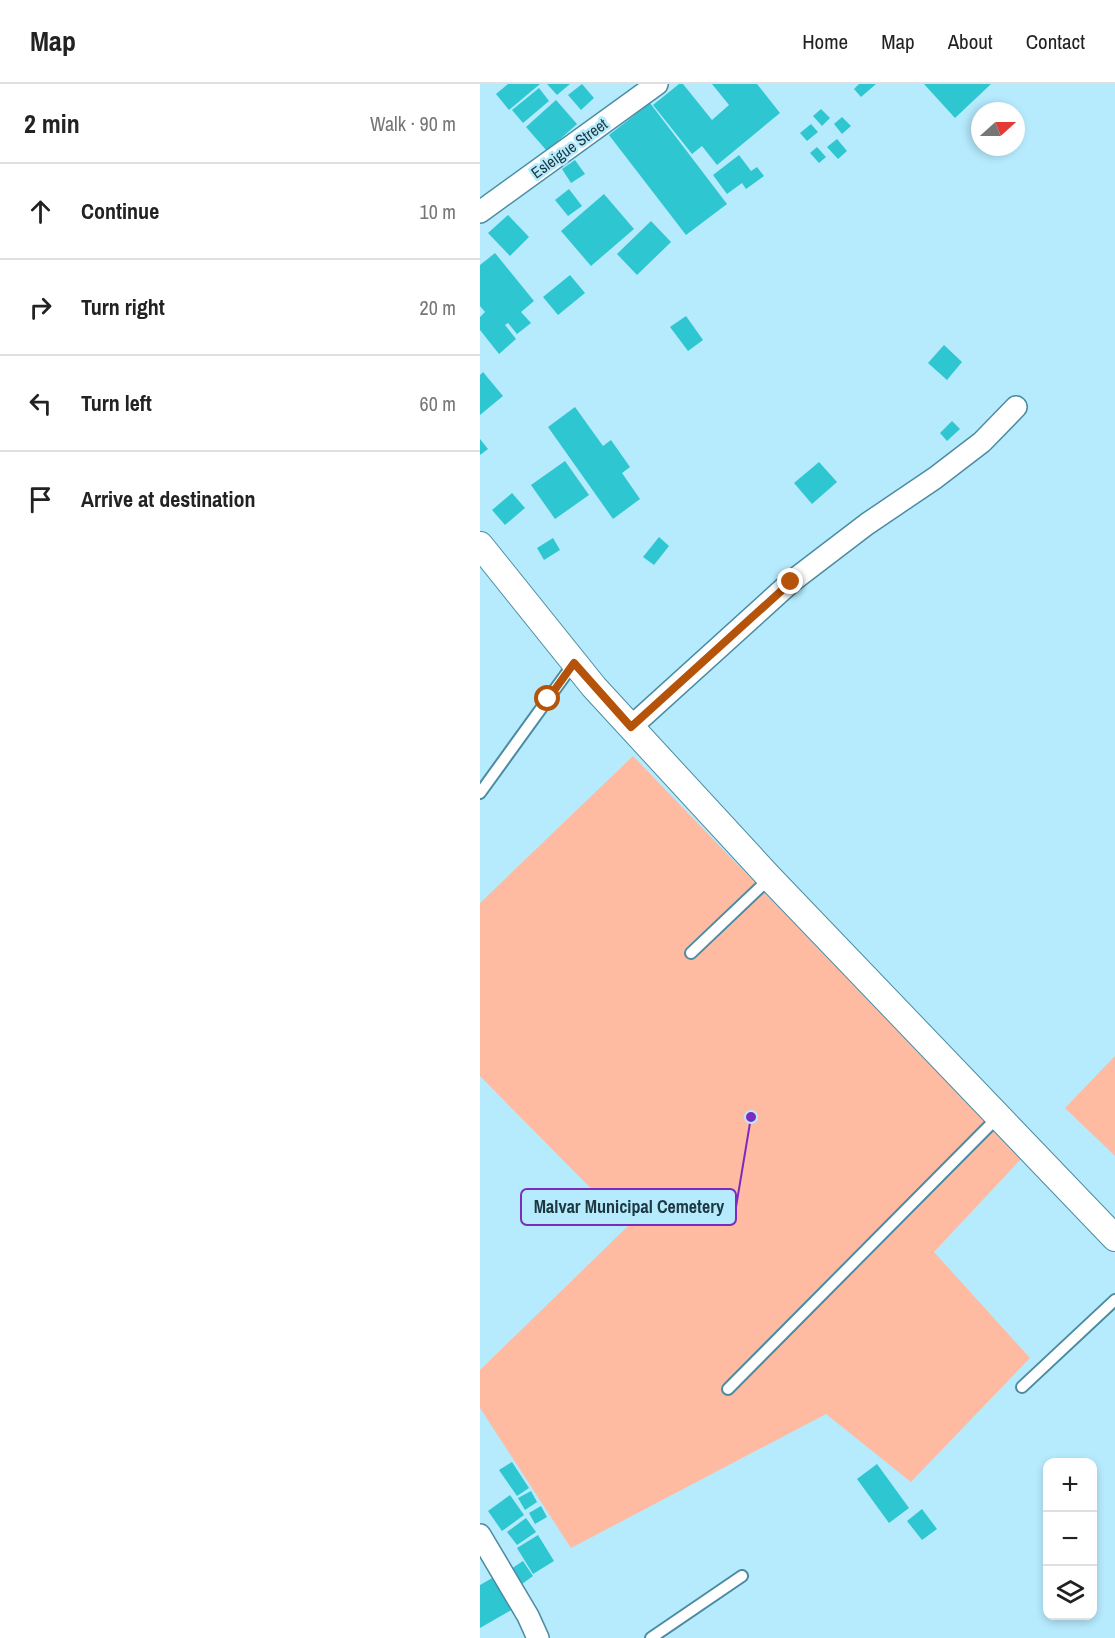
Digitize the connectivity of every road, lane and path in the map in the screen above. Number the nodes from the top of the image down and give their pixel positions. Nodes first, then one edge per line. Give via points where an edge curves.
1 (657, 84) edge
2 (480, 210) edge
3 (1016, 407) dead end
4 (480, 545) edge
5 (574, 663) junction
6 (631, 727) junction
7 (480, 793) edge
8 (770, 878) junction
9 (691, 953) dead end
10 (999, 1116) junction
11 (1115, 1238) edge
12 (1115, 1300) edge
13 (1022, 1387) dead end
14 (728, 1389) dead end
15 (480, 1534) edge
16 (742, 1576) dead end
17 (538, 1638) edge
18 (651, 1638) edge

1 - 2 street, Esleigue Street
3 - 6 street via 982,441 935,478 791,582
4 - 5 street
5 - 6 street
5 - 7 lane
6 - 8 street
8 - 9 lane
8 - 10 street
10 - 11 street
10 - 14 lane
12 - 13 lane
15 - 17 street
16 - 18 lane

